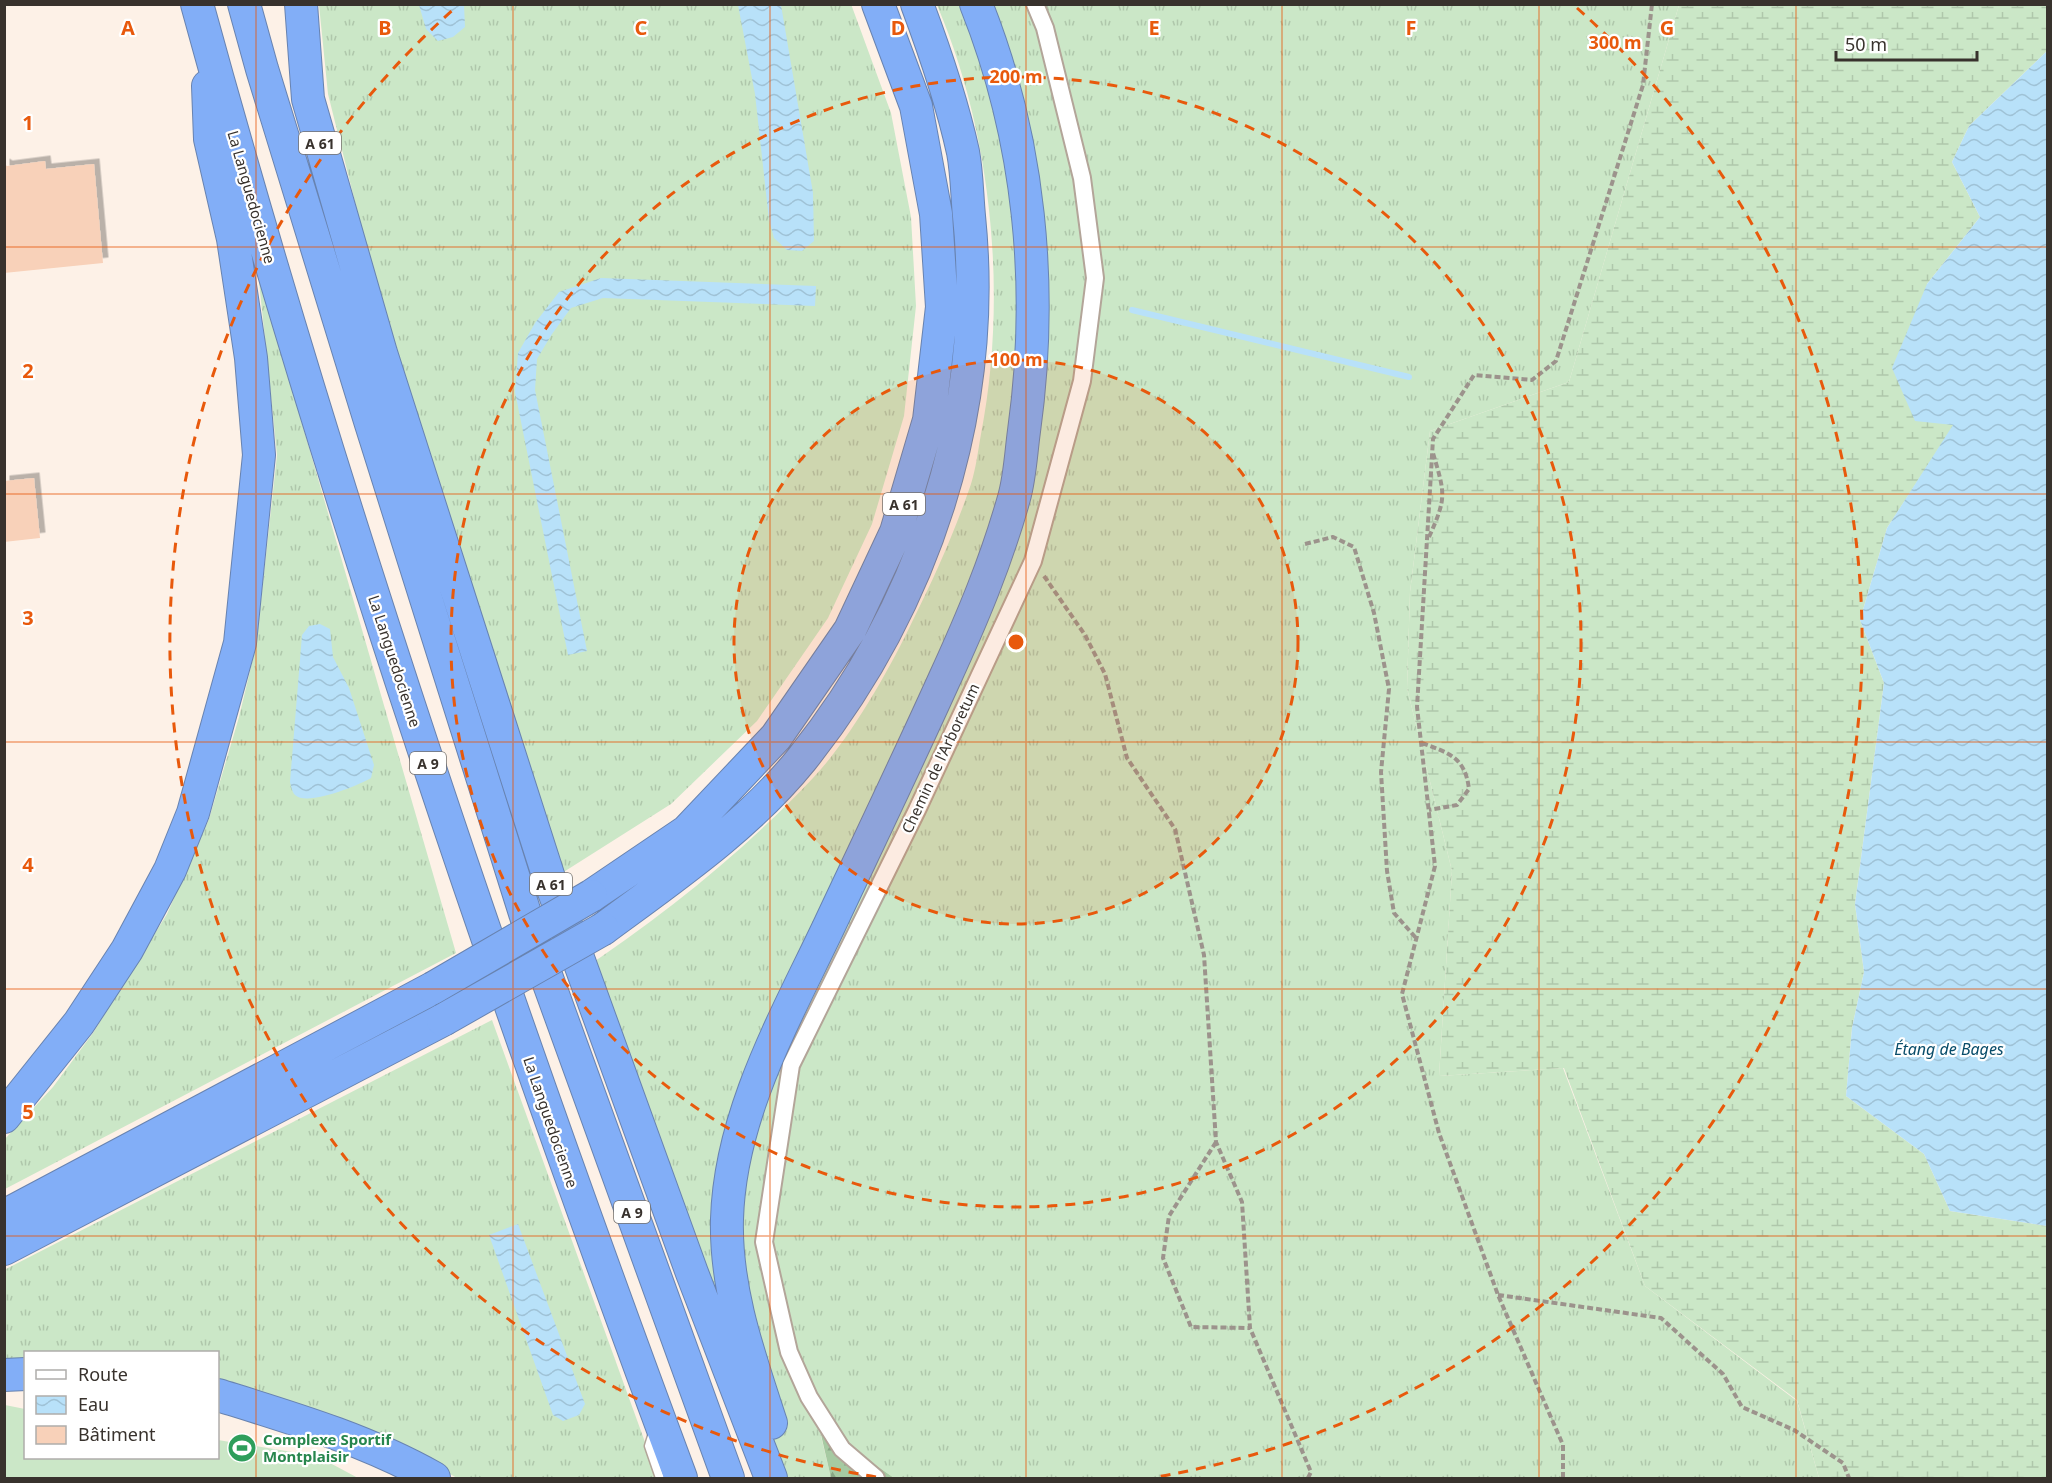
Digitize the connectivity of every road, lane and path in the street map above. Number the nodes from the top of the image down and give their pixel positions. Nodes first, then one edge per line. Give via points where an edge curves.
1 (197, 4) edge
2 (244, 4) edge
3 (301, 4) edge
4 (878, 4) edge
5 (916, 4) edge
6 (976, 4) edge
7 (1035, 4) edge
8 (1652, 4) edge
9 (206, 37) junction
10 (1432, 450) junction
11 (1427, 540) junction
12 (1305, 544) dead end
13 (1033, 561) junction
14 (1422, 744) junction
15 (1429, 810) junction
16 (1416, 938) junction
17 (4, 1117) edge
18 (1216, 1142) junction
19 (4, 1216) edge
20 (4, 1249) edge
21 (1498, 1295) junction
22 (1250, 1328) junction
23 (24, 1374) edge
24 (4, 1375) edge
25 (219, 1395) edge
26 (658, 1415) junction
27 (434, 1479) edge
28 (660, 1479) edge
29 (681, 1479) edge
30 (728, 1479) edge
31 (771, 1479) edge
32 (789, 1479) edge
33 (876, 1479) edge
34 (1310, 1479) edge
35 (1563, 1479) edge
36 (1849, 1479) edge

1 - 9 highway, La Languedocienne / A 9
2 - 30 highway, A 9 via 535,945
3 - 31 highway, A 61 via 308,99 381,353 549,878
4 - 19 highway, A 61, bridge via 916,106 936,214 942,307 928,420 896,532 850,630 776,737 687,831 591,896 433,988
5 - 20 highway, A 61, bridge via 936,56 963,154 975,272 966,385 949,476 918,565 880,643 801,760 749,815 603,929 443,1020
6 - 32 highway via 991,42 1019,142 1033,264 1030,392 1015,494 984,594 764,1063 736,1150 727,1219 732,1288 746,1348
7 - 13 street, Chemin de l'Arboretum via 1082,178 1095,278 1082,381
8 - 10 path via 1643,85 1556,361 1532,380 1474,375 1433,439
9 - 17 highway via 210,139 235,250 260,455 240,643 193,813 170,870 127,950 80,1023
9 - 26 highway, La Languedocienne / A 9 via 386,634 483,929
10 - 11 path
10 - 11 path via 1444,490 1443,506
11 - 14 path via 1417,707
12 - 16 path via 1333,537 1354,547 1374,613 1389,689 1381,772 1387,871 1394,913
13 - 18 path via 1085,635 1105,674 1127,758 1175,829 1204,955
13 - 33 street, Chemin de l'Arboretum via 912,820 791,1065 765,1242 789,1352 809,1397 843,1449
14 - 15 path
14 - 15 path via 1453,755 1467,774 1469,789 1456,805
15 - 16 path via 1435,866
16 - 21 path via 1402,994 1439,1133
18 - 22 path via 1242,1202
18 - 22 path via 1169,1216 1163,1258 1191,1327
21 - 35 path via 1563,1445
21 - 36 path via 1660,1318 1723,1374 1742,1407 1794,1430 1843,1463
22 - 34 path via 1311,1472
23 - 24 highway
25 - 27 highway via 395,1456
26 - 28 lane via 649,1446
26 - 29 highway, La Languedocienne / A 9

